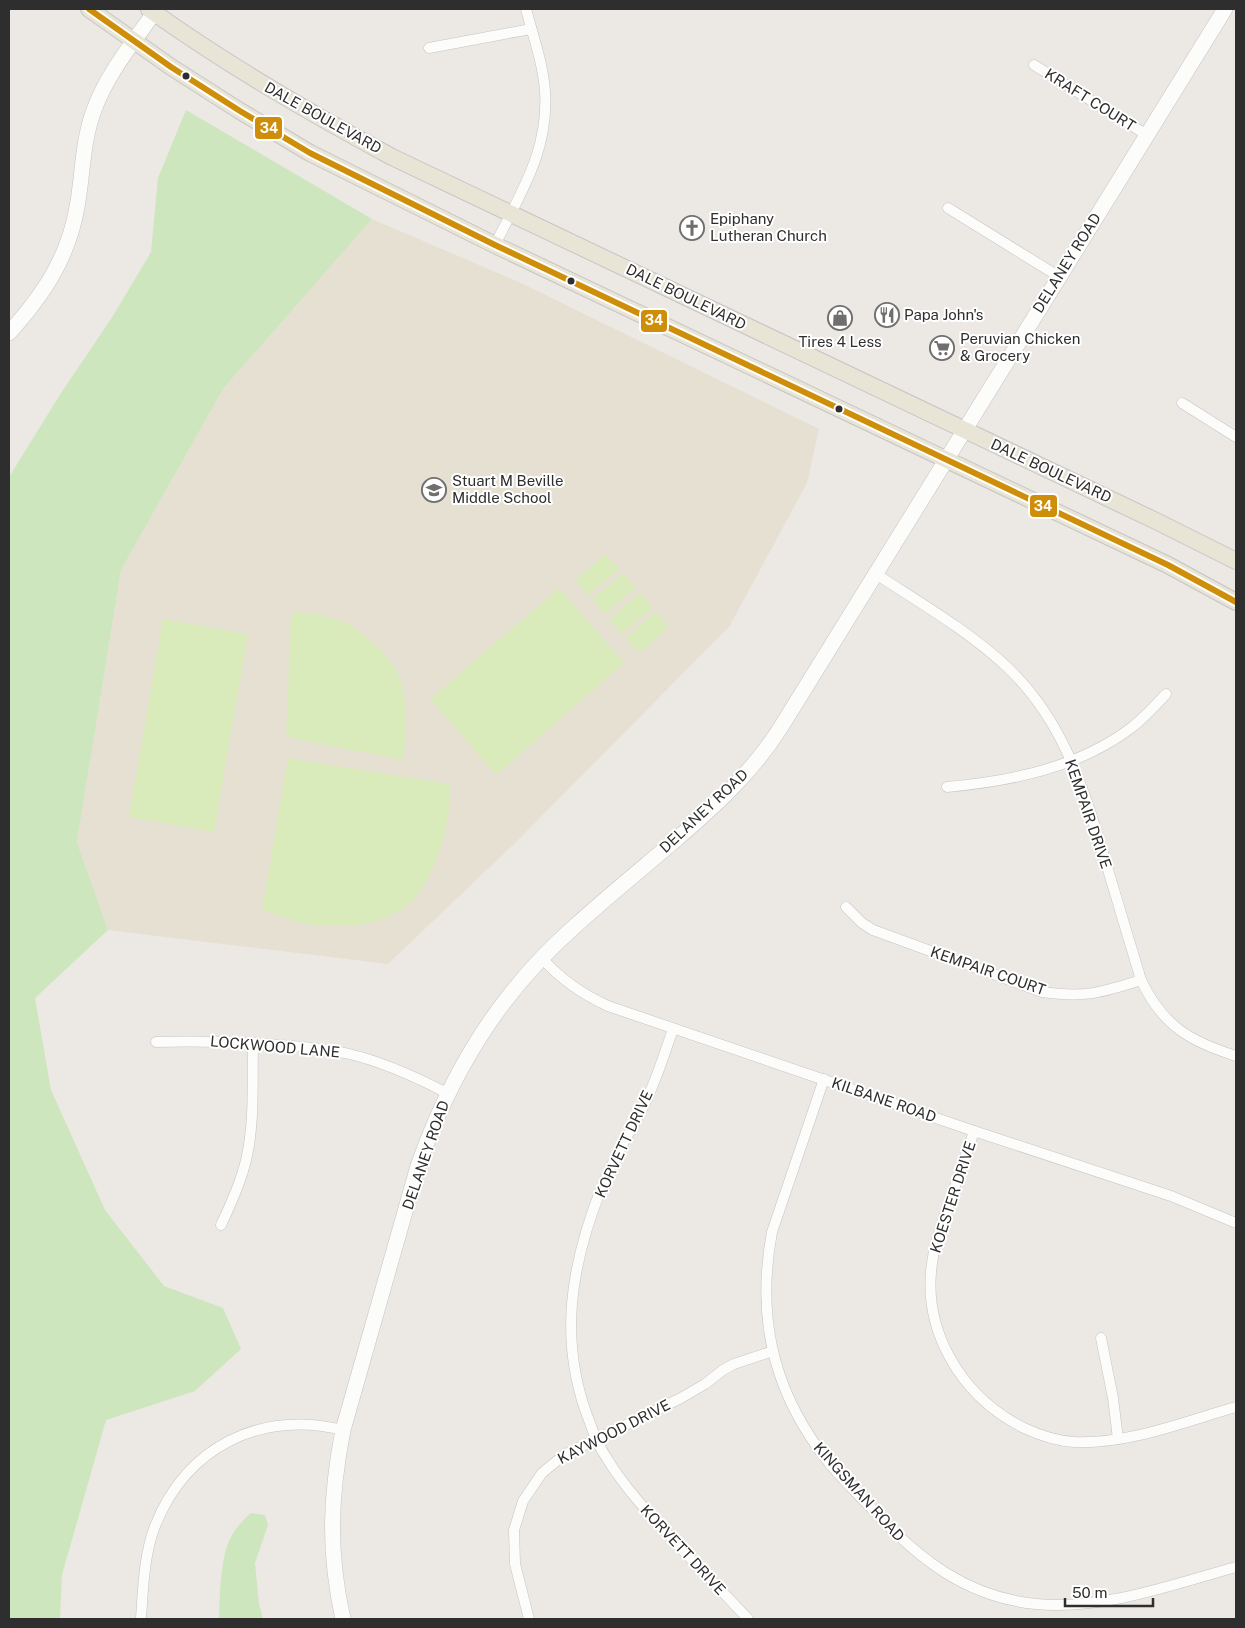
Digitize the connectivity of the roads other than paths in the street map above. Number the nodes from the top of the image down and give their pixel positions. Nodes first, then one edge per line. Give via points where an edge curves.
1 (89, 9) edge
2 (526, 9) edge
3 (1225, 9) edge
4 (154, 10) edge
5 (531, 29) junction
6 (134, 41) junction
7 (429, 48) dead end
8 (1034, 65) dead end
9 (1146, 135) junction
10 (948, 208) dead end
11 (510, 213) junction
12 (495, 245) junction
13 (1058, 276) junction
14 (9, 333) edge
15 (1182, 403) dead end
16 (965, 430) junction
17 (1236, 437) edge
18 (946, 460) junction
19 (1236, 562) edge
20 (876, 574) junction
21 (1236, 602) edge
22 (1166, 694) dead end
23 (1071, 761) junction
24 (947, 787) dead end
25 (846, 906) dead end
26 (542, 958) junction
27 (1141, 980) junction
28 (673, 1029) junction
29 (156, 1042) dead end
30 (253, 1043) junction
31 (1236, 1056) edge
32 (824, 1079) junction
33 (447, 1094) junction
34 (974, 1131) junction
35 (1236, 1223) edge
36 (221, 1225) dead end
37 (1101, 1338) dead end
38 (773, 1351) junction
39 (1236, 1407) edge
40 (343, 1430) junction
41 (596, 1439) junction
42 (1118, 1439) junction
43 (1236, 1567) edge
44 (140, 1619) edge
45 (343, 1619) edge
46 (529, 1619) edge
47 (748, 1619) edge

1 - 6 main road
2 - 5 street
3 - 9 street, DELANEY ROAD
4 - 6 street
4 - 11 main road, DALE BOULEVARD via 253,79 325,121
5 - 7 street
5 - 11 street via 545,90 543,130 533,169
6 - 12 main road via 291,142
6 - 14 street via 112,72 93,111 77,206 66,249 42,293
8 - 9 street, KRAFT COURT
9 - 13 street, DELANEY ROAD
10 - 13 street
11 - 12 street
11 - 16 main road, DALE BOULEVARD
12 - 18 main road
13 - 16 street, DELANEY ROAD
15 - 17 street
16 - 18 street, DELANEY ROAD
16 - 19 main road, DALE BOULEVARD
18 - 20 street, DELANEY ROAD
18 - 21 main road via 1168,565
20 - 23 street, KEMPAIR DRIVE via 965,632 1007,667 1045,710
20 - 26 street, DELANEY ROAD via 779,730 742,778 704,816
22 - 23 street via 1132,728 1112,742
23 - 24 street via 1007,779
23 - 27 street, KEMPAIR DRIVE via 1088,803
25 - 27 street, KEMPAIR COURT via 873,930 1042,992 1085,995
26 - 28 street, KILBANE ROAD via 559,976 589,997
26 - 33 street, DELANEY ROAD via 494,1015
27 - 31 street, KEMPAIR DRIVE via 1154,1004 1172,1025 1203,1045
28 - 32 street, KILBANE ROAD
28 - 41 street, KORVETT DRIVE via 644,1105 603,1185 576,1273 571,1306 572,1360 584,1409
29 - 30 street, LOCKWOOD LANE
30 - 33 street, LOCKWOOD LANE via 349,1054 397,1069
30 - 36 street via 248,1150 235,1194
32 - 34 street, KILBANE ROAD
32 - 38 street, KINGSMAN ROAD via 778,1212 769,1250 765,1305
33 - 40 street, DELANEY ROAD via 418,1166
34 - 35 street, KILBANE ROAD via 1171,1196
34 - 42 street, KOESTER DRIVE via 933,1257 932,1298 950,1360 963,1380 982,1399 1007,1418 1034,1432 1074,1442
37 - 42 street
38 - 41 street, KAYWOOD DRIVE via 734,1364 682,1398
38 - 43 street, KINGSMAN ROAD via 792,1405 820,1452 912,1550 956,1579 1004,1598 1066,1605 1123,1598
39 - 42 street, KOESTER DRIVE
40 - 44 street via 306,1423 266,1428 225,1444 190,1469 166,1502 155,1527 144,1573
40 - 45 street, DELANEY ROAD via 332,1502 334,1569
41 - 46 street, KAYWOOD DRIVE via 551,1464 534,1483 518,1514 514,1542 516,1564
41 - 47 street, KORVETT DRIVE via 640,1504

